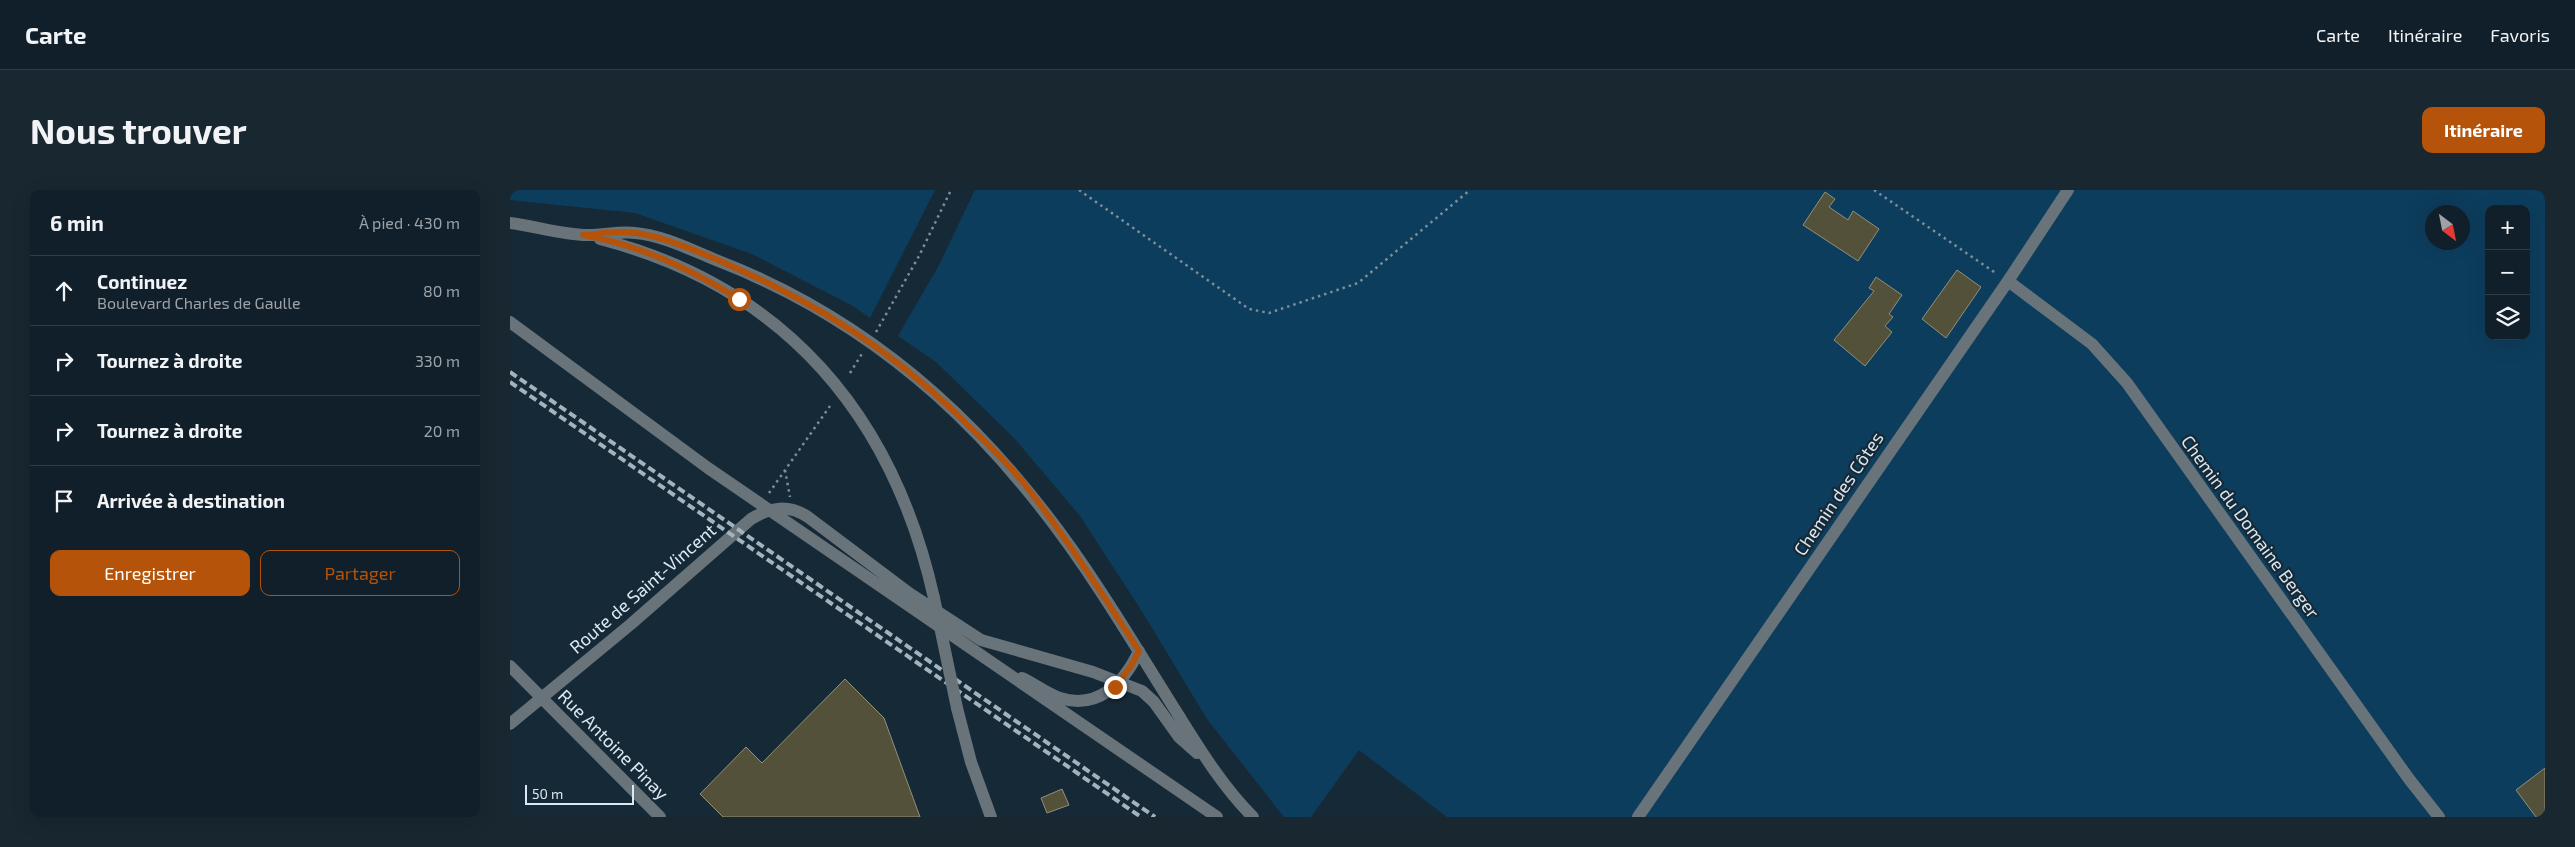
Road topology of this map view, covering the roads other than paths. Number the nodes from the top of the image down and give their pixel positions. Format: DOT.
graph roads {
  1 [pos="2068,190"];
  2 [pos="510,223"];
  3 [pos="583,235"];
  4 [pos="2008,282"];
  5 [pos="510,322"];
  6 [pos="765,508"];
  7 [pos="1139,651"];
  8 [pos="510,666"];
  9 [pos="1002,670"];
  10 [pos="1120,681"];
  11 [pos="542,698"];
  12 [pos="510,724"];
  13 [pos="1210,765"];
  14 [pos="660,817"];
  15 [pos="991,817"];
  16 [pos="1216,817"];
  17 [pos="1253,817"];
  18 [pos="1638,817"];
  19 [pos="2440,817"];
  1 -- 4 [label="street, Chemin des Côtes"];
  2 -- 3 [label="street"];
  3 -- 7 [label="street"];
  3 -- 15 [label="street, bridge"];
  4 -- 18 [label="street, Chemin des Côtes"];
  4 -- 19 [label="street, Chemin du Domaine Berger"];
  5 -- 6 [label="street"];
  6 -- 9 [label="street"];
  6 -- 10 [label="street"];
  6 -- 11 [label="street, Route de Saint-Vincent"];
  7 -- 10 [label="street"];
  7 -- 13 [label="street"];
  8 -- 11 [label="street, Rue Antoine Pinay"];
  9 -- 10 [label="street"];
  9 -- 16 [label="street"];
  10 -- 13 [label="street"];
  11 -- 12 [label="street, Route de Saint-Vincent"];
  11 -- 14 [label="street, Rue Antoine Pinay"];
  13 -- 17 [label="street"];
}
